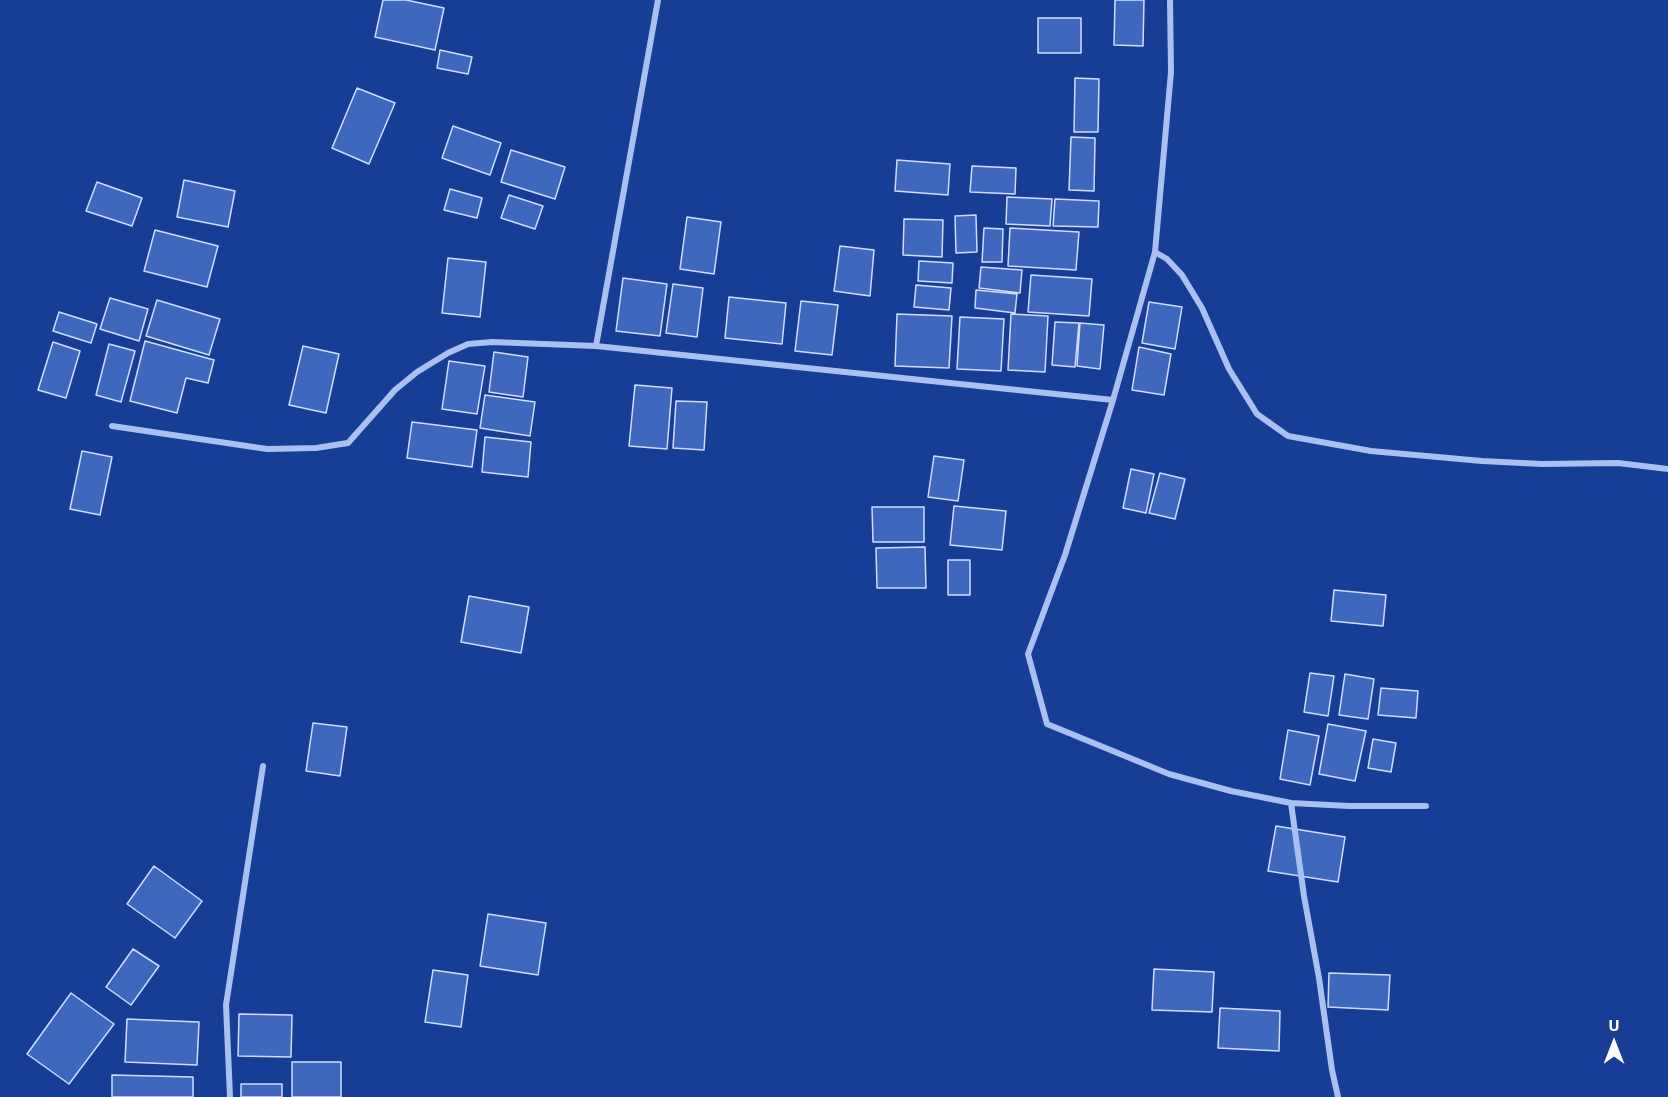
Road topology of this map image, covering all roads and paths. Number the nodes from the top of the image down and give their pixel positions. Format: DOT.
graph roads {
  1 [pos="658,0"];
  2 [pos="1170,0"];
  3 [pos="1155,252"];
  4 [pos="596,346"];
  5 [pos="1113,400"];
  6 [pos="112,426"];
  7 [pos="1668,469"];
  8 [pos="263,766"];
  9 [pos="1291,803"];
  10 [pos="1426,806"];
  11 [pos="230,1097"];
  12 [pos="1338,1097"];
  1 -- 4 [label="street"];
  2 -- 3 [label="street"];
  3 -- 5 [label="street"];
  3 -- 7 [label="street"];
  4 -- 5 [label="street"];
  4 -- 6 [label="street"];
  5 -- 9 [label="street"];
  8 -- 11 [label="street"];
  9 -- 10 [label="street"];
  9 -- 12 [label="street"];
}
